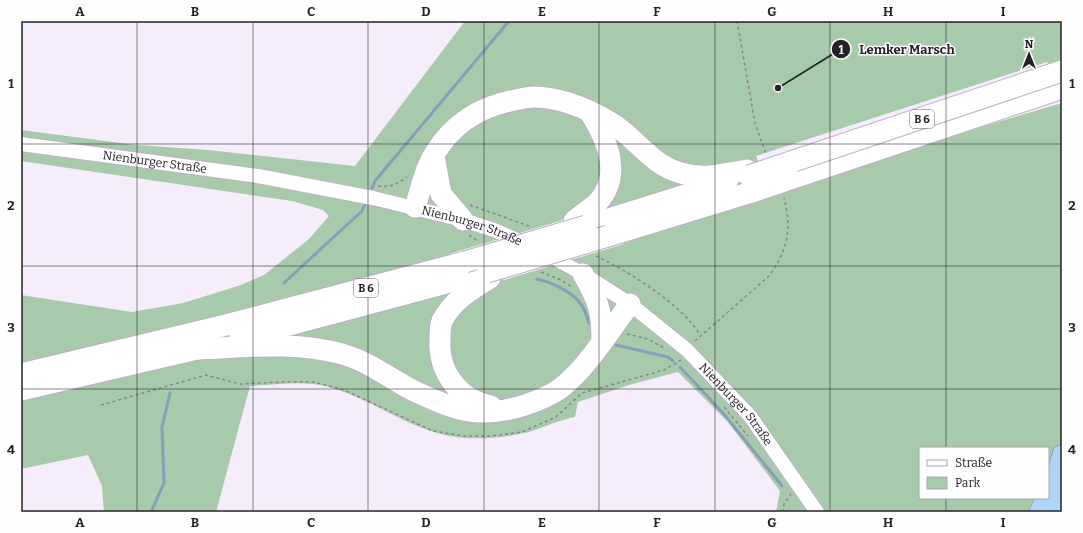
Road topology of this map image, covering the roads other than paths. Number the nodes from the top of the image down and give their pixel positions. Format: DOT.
graph roads {
  1 [pos="1062,71"];
  2 [pos="1062,88"];
  3 [pos="589,111"];
  4 [pos="21,144"];
  5 [pos="434,153"];
  6 [pos="750,179"];
  7 [pos="415,207"];
  8 [pos="580,224"];
  9 [pos="462,226"];
  10 [pos="533,258"];
  11 [pos="491,274"];
  12 [pos="578,280"];
  13 [pos="630,304"];
  14 [pos="608,334"];
  15 [pos="198,349"];
  16 [pos="70,372"];
  17 [pos="21,374"];
  18 [pos="21,390"];
  19 [pos="512,409"];
  20 [pos="817,512"];
  1 -- 6 [label="highway, B 6, bridge"];
  2 -- 6 [label="highway, B 6, bridge"];
  3 -- 5 [label="highway"];
  3 -- 6 [label="highway"];
  3 -- 8 [label="highway"];
  4 -- 7 [label="street, Nienburger Straße"];
  5 -- 7 [label="highway"];
  5 -- 9 [label="highway"];
  6 -- 8 [label="highway, B 6"];
  6 -- 10 [label="highway, B 6, bridge"];
  7 -- 9 [label="street, Nienburger Straße"];
  8 -- 10 [label="highway, B 6, bridge"];
  9 -- 12 [label="street, Nienburger Straße"];
  10 -- 11 [label="highway, B 6, bridge"];
  10 -- 16 [label="highway, B 6, bridge"];
  11 -- 15 [label="highway, B 6"];
  11 -- 19 [label="highway"];
  12 -- 13 [label="street, Nienburger Straße"];
  12 -- 14 [label="highway"];
  13 -- 14 [label="highway"];
  13 -- 20 [label="street, Nienburger Straße"];
  14 -- 19 [label="highway"];
  15 -- 16 [label="highway, B 6"];
  15 -- 19 [label="highway"];
  16 -- 17 [label="highway, B 6"];
  16 -- 18 [label="highway, B 6"];
}
